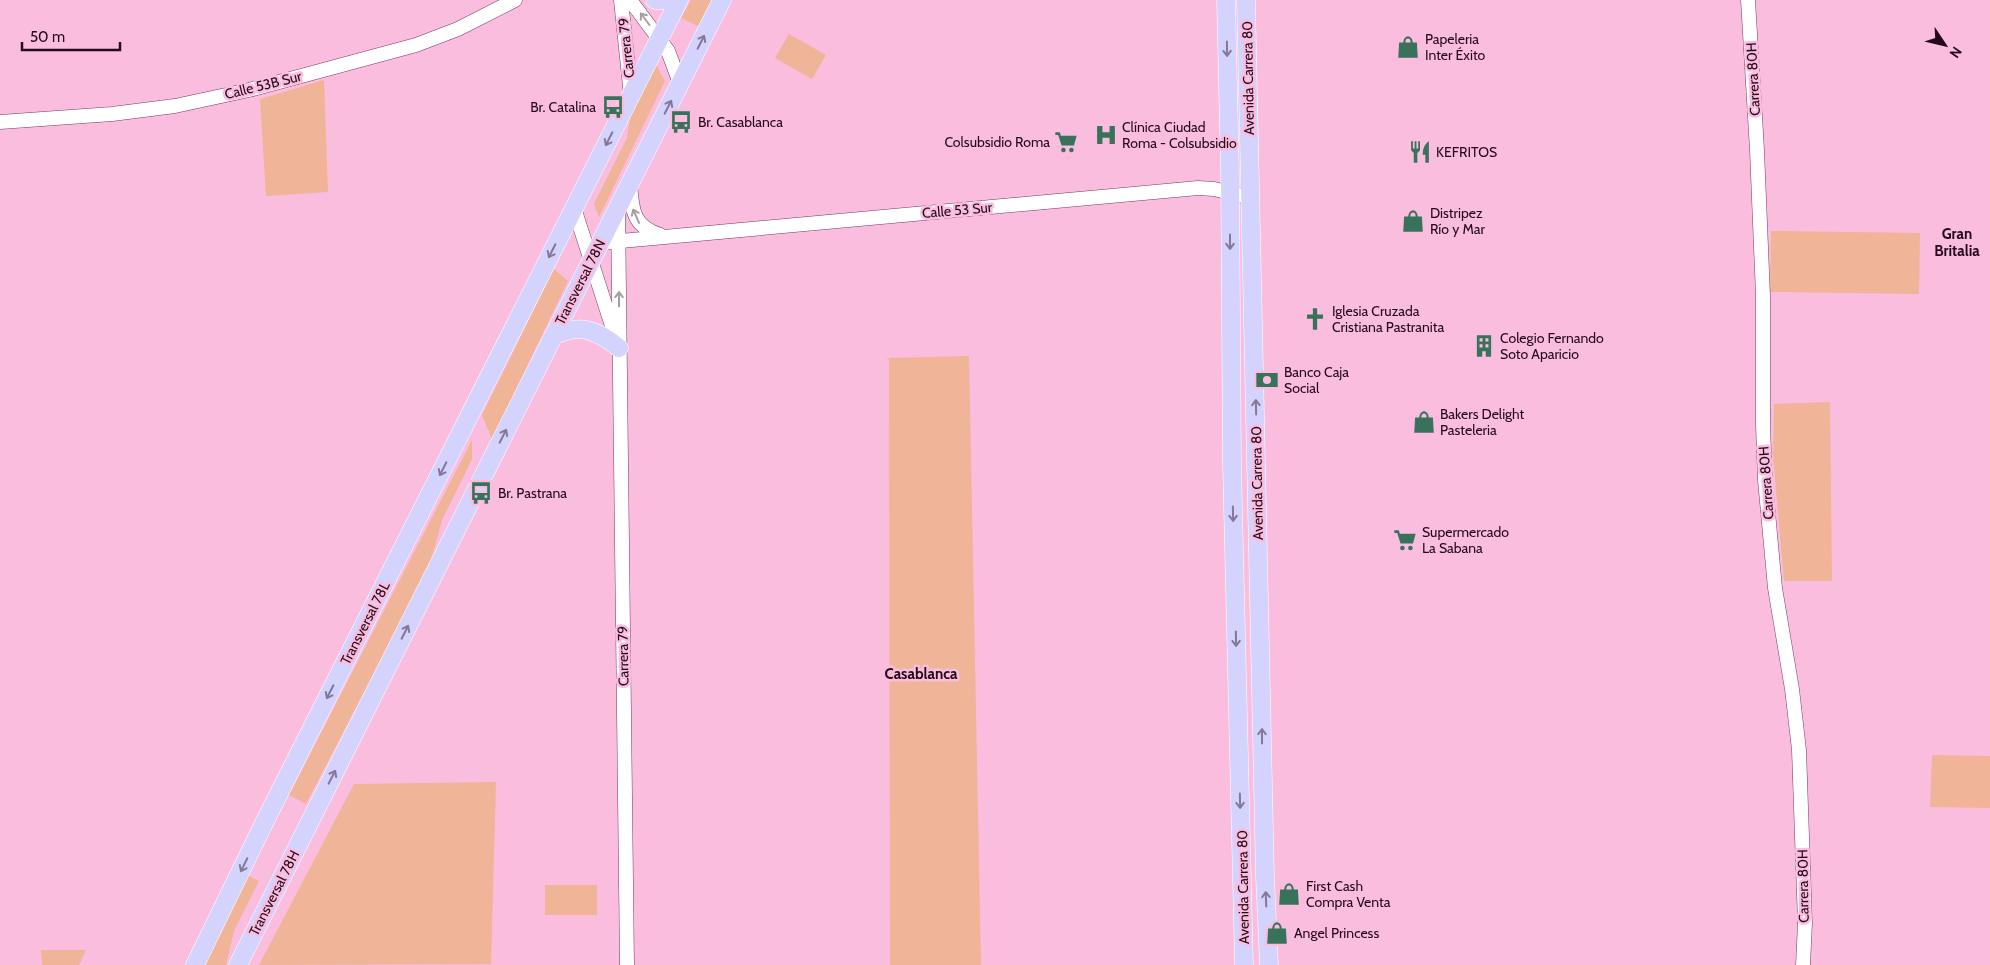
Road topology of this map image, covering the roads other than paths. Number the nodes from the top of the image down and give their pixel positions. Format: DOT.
graph roads {
  1 [pos="515,0"];
  2 [pos="621,0"];
  3 [pos="630,0"];
  4 [pos="655,0"];
  5 [pos="668,0"];
  6 [pos="679,0"];
  7 [pos="722,0"];
  8 [pos="1226,0"];
  9 [pos="1246,0"];
  10 [pos="1748,0"];
  11 [pos="659,39"];
  12 [pos="680,84"];
  13 [pos="631,96"];
  14 [pos="0,122"];
  15 [pos="630,182"];
  16 [pos="1230,193"];
  17 [pos="1251,198"];
  18 [pos="618,206"];
  19 [pos="574,208"];
  20 [pos="663,236"];
  21 [pos="618,241"];
  22 [pos="600,243"];
  23 [pos="591,260"];
  24 [pos="553,336"];
  25 [pos="620,348"];
  26 [pos="1235,568"];
  27 [pos="1260,578"];
  28 [pos="1235,590"];
  29 [pos="310,820"];
  30 [pos="1241,837"];
  31 [pos="1264,837"];
  32 [pos="195,965"];
  33 [pos="238,965"];
  34 [pos="626,965"];
  35 [pos="1244,965"];
  36 [pos="1268,965"];
  37 [pos="1802,965"];
  1 -- 14 [label="street, Calle 53B Sur"];
  2 -- 13 [label="street, Carrera 79"];
  11 -- 3 [label="street, Carrera 79, one-way"];
  4 -- 5 [label="main road"];
  6 -- 11 [label="main road"];
  12 -- 7 [label="main road, Transversal 78N, one-way"];
  8 -- 16 [label="main road, Avenida Carrera 80, one-way"];
  9 -- 17 [label="main road, Avenida Carrera 80"];
  10 -- 37 [label="street, Carrera 80H"];
  11 -- 12 [label="street, Carrera 79"];
  11 -- 13 [label="main road"];
  15 -- 12 [label="main road, Transversal 78N, one-way"];
  13 -- 19 [label="main road, one-way"];
  15 -- 18 [label="main road, Transversal 78N"];
  20 -- 15 [label="street, one-way"];
  16 -- 17 [label="street, Calle 53 Sur"];
  16 -- 20 [label="street, Calle 53 Sur"];
  16 -- 26 [label="main road, Avenida Carrera 80, one-way"];
  27 -- 17 [label="main road, Avenida Carrera 80, one-way"];
  18 -- 21 [label="street, Carrera 79"];
  18 -- 22 [label="main road, Transversal 78N"];
  19 -- 23 [label="street, Carrera 79"];
  19 -- 32 [label="main road, Transversal 78L, one-way"];
  20 -- 21 [label="street, Calle 53 Sur"];
  21 -- 22 [label="street, Calle 53 Sur"];
  25 -- 21 [label="street, Carrera 79, one-way"];
  22 -- 23 [label="main road, Transversal 78N"];
  23 -- 24 [label="main road, Transversal 78N"];
  23 -- 25 [label="street, Carrera 79"];
  24 -- 25 [label="main road"];
  29 -- 24 [label="main road, Transversal 78N, one-way"];
  25 -- 34 [label="street, Carrera 79"];
  26 -- 27 [label="main road"];
  26 -- 28 [label="main road, Avenida Carrera 80"];
  27 -- 28 [label="main road"];
  31 -- 27 [label="main road, Avenida Carrera 80, one-way"];
  28 -- 30 [label="main road, Avenida Carrera 80, one-way"];
  29 -- 33 [label="main road, Transversal 78H"];
  30 -- 31 [label="main road"];
  30 -- 35 [label="main road, Avenida Carrera 80"];
  36 -- 31 [label="main road, Avenida Carrera 80, one-way"];
}
